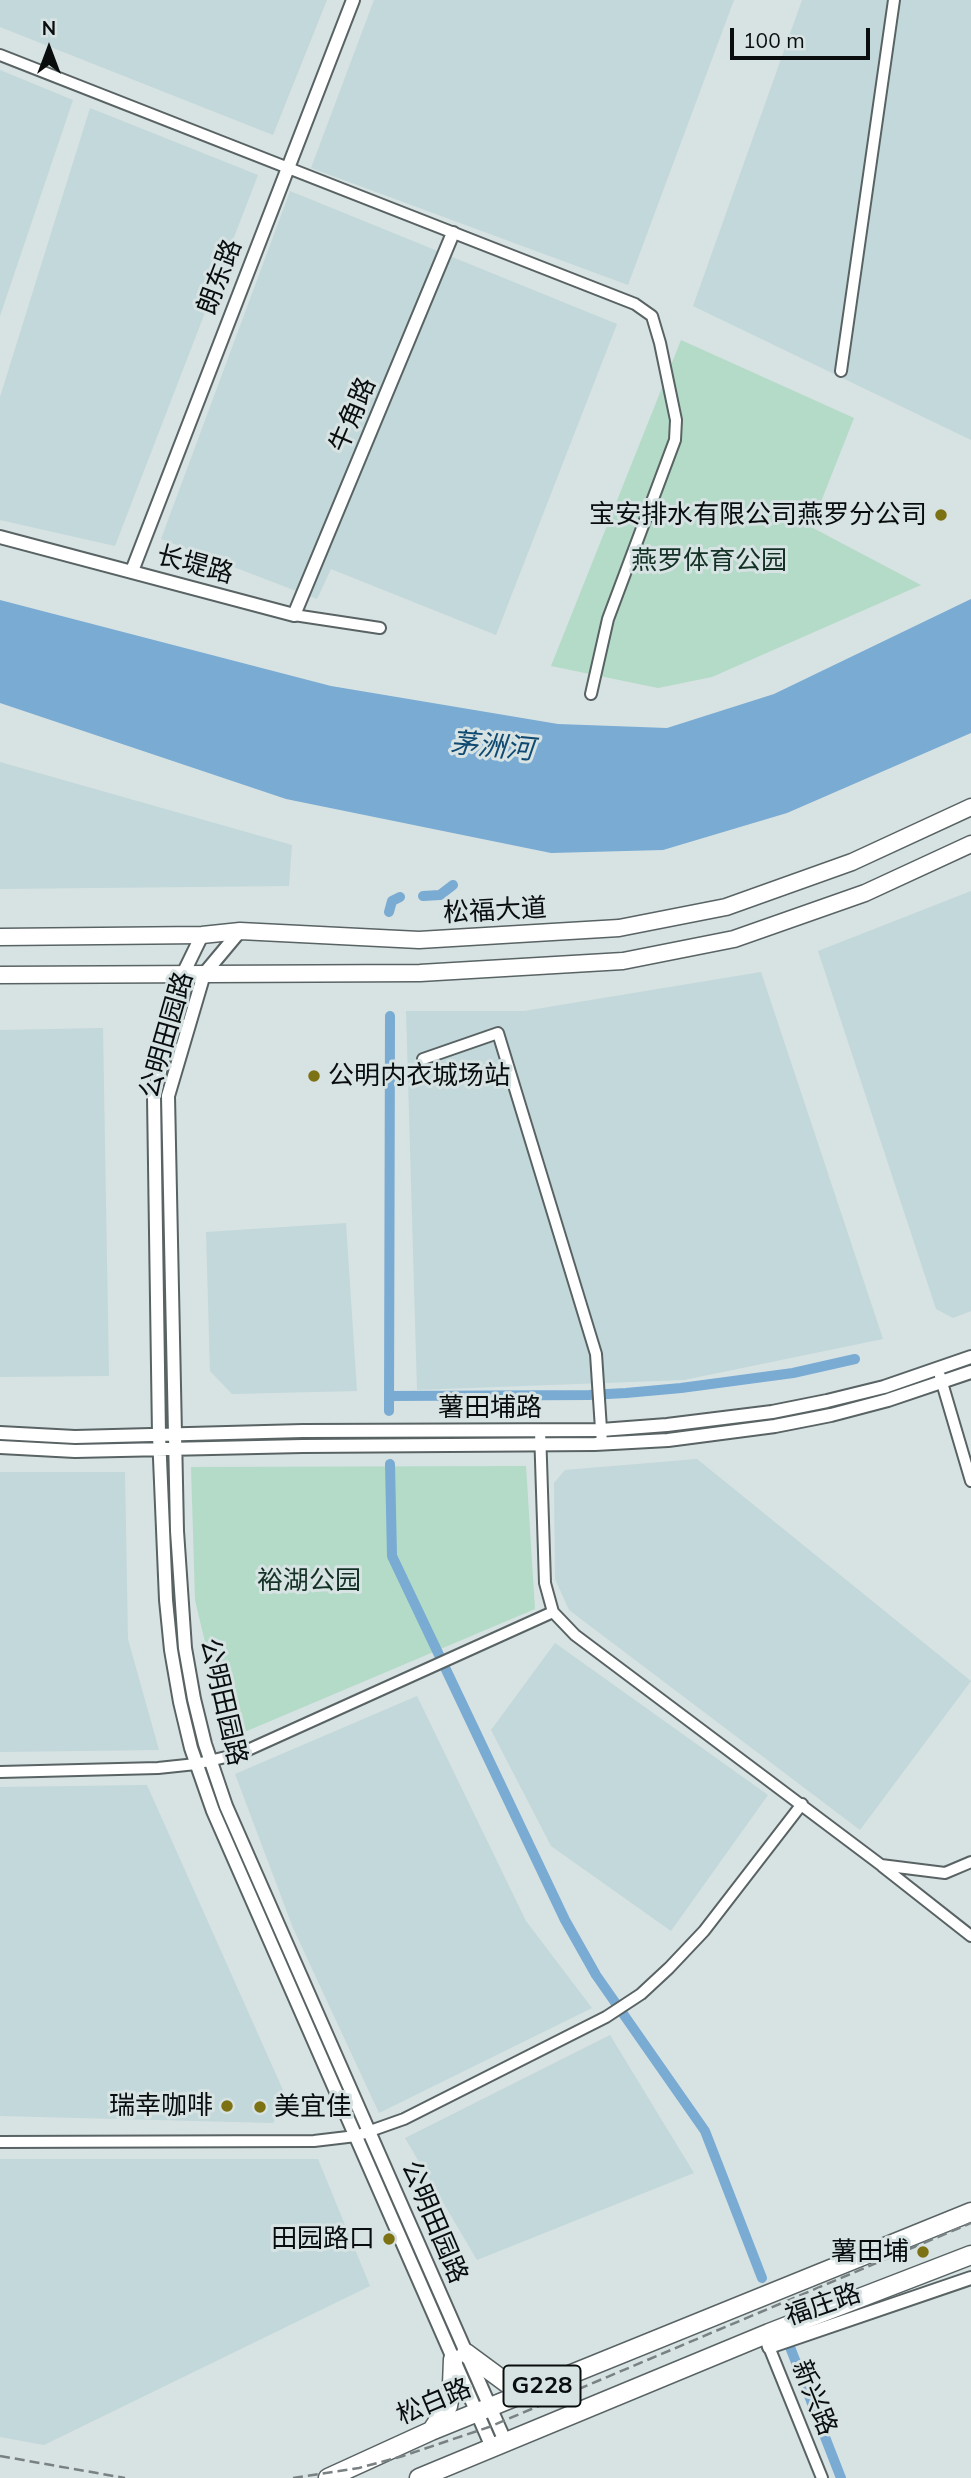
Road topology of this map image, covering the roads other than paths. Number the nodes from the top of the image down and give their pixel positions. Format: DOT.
graph roads {
  1 [pos="354,0"];
  2 [pos="894,0"];
  3 [pos="0,55"];
  4 [pos="286,169"];
  5 [pos="453,233"];
  6 [pos="841,371"];
  7 [pos="0,537"];
  8 [pos="132,571"];
  9 [pos="294,615"];
  10 [pos="380,628"];
  11 [pos="591,694"];
  12 [pos="971,807"];
  13 [pos="971,844"];
  14 [pos="240,931"];
  15 [pos="202,935"];
  16 [pos="0,937"];
  17 [pos="183,974"];
  18 [pos="204,974"];
  19 [pos="0,975"];
  20 [pos="423,1059"];
  21 [pos="971,1357"];
  22 [pos="937,1368"];
  23 [pos="971,1372"];
  24 [pos="942,1382"];
  25 [pos="541,1430"];
  26 [pos="601,1430"];
  27 [pos="0,1433"];
  28 [pos="174,1434"];
  29 [pos="159,1435"];
  30 [pos="602,1444"];
  31 [pos="541,1445"];
  32 [pos="0,1447"];
  33 [pos="160,1449"];
  34 [pos="175,1449"];
  35 [pos="971,1480"];
  36 [pos="553,1612"];
  37 [pos="210,1761"];
  38 [pos="197,1764"];
  39 [pos="0,1772"];
  40 [pos="802,1804"];
  41 [pos="971,1862"];
  42 [pos="881,1865"];
  43 [pos="971,1936"];
  44 [pos="370,2131"];
  45 [pos="356,2136"];
  46 [pos="0,2141"];
  47 [pos="971,2212"];
  48 [pos="971,2255"];
  49 [pos="971,2278"];
  50 [pos="768,2338"];
  51 [pos="459,2356"];
  52 [pos="530,2391"];
  53 [pos="483,2410"];
  54 [pos="431,2431"];
  55 [pos="498,2444"];
  56 [pos="328,2478"];
  57 [pos="419,2478"];
  58 [pos="822,2478"];
  1 -- 4 [label="street, 朗东路"];
  2 -- 6 [label="street"];
  3 -- 4 [label="street"];
  4 -- 5 [label="street"];
  4 -- 8 [label="street, 朗东路"];
  5 -- 9 [label="street, 牛角路"];
  5 -- 11 [label="street"];
  7 -- 8 [label="street, 长堤路"];
  8 -- 9 [label="street, 长堤路"];
  9 -- 10 [label="street, 长堤路"];
  12 -- 14 [label="main road, 松福大道"];
  13 -- 18 [label="main road"];
  14 -- 15 [label="main road, 松福大道"];
  14 -- 18 [label="street, 公明田园路"];
  15 -- 16 [label="main road, 松福大道"];
  15 -- 17 [label="street, 公明田园路"];
  17 -- 18 [label="main road"];
  17 -- 19 [label="main road"];
  17 -- 29 [label="street, 公明田园路"];
  18 -- 28 [label="street, 公明田园路"];
  20 -- 26 [label="street"];
  21 -- 22 [label="street, 薯田埔路"];
  22 -- 24 [label="street"];
  22 -- 26 [label="street, 薯田埔路"];
  23 -- 24 [label="street, 薯田埔路"];
  24 -- 30 [label="street, 薯田埔路"];
  24 -- 35 [label="street"];
  25 -- 26 [label="street, 薯田埔路"];
  25 -- 28 [label="street, 薯田埔路"];
  25 -- 31 [label="street"];
  26 -- 30 [label="street"];
  27 -- 29 [label="street, 薯田埔路"];
  28 -- 29 [label="street, 薯田埔路"];
  28 -- 34 [label="street, 公明田园路"];
  29 -- 33 [label="street, 公明田园路"];
  30 -- 31 [label="street, 薯田埔路"];
  31 -- 34 [label="street, 薯田埔路"];
  31 -- 36 [label="street"];
  32 -- 33 [label="street, 薯田埔路"];
  33 -- 34 [label="street, 薯田埔路"];
  33 -- 38 [label="street, 公明田园路"];
  34 -- 37 [label="street, 公明田园路"];
  36 -- 37 [label="street"];
  36 -- 40 [label="street"];
  37 -- 38 [label="street"];
  37 -- 44 [label="street, 公明田园路"];
  38 -- 39 [label="street"];
  38 -- 45 [label="street, 公明田园路"];
  40 -- 42 [label="street"];
  40 -- 44 [label="street"];
  41 -- 42 [label="street"];
  42 -- 43 [label="street"];
  44 -- 45 [label="street"];
  44 -- 51 [label="street, 公明田园路"];
  45 -- 46 [label="street"];
  45 -- 51 [label="street, 公明田园路"];
  47 -- 52 [label="highway, 松白路 / G228"];
  48 -- 50 [label="highway, G228"];
  49 -- 50 [label="street, 福庄路"];
  50 -- 55 [label="highway, G228"];
  50 -- 58 [label="street, 新兴路"];
  51 -- 52 [label="highway"];
  51 -- 53 [label="street, 公明田园路"];
  51 -- 54 [label="highway"];
  52 -- 53 [label="highway, 松白路 / G228"];
  53 -- 54 [label="highway, 松白路 / G228"];
  53 -- 55 [label="street, 公明田园路"];
  54 -- 56 [label="highway, 松白路 / G228"];
  55 -- 57 [label="highway, G228"];
}
